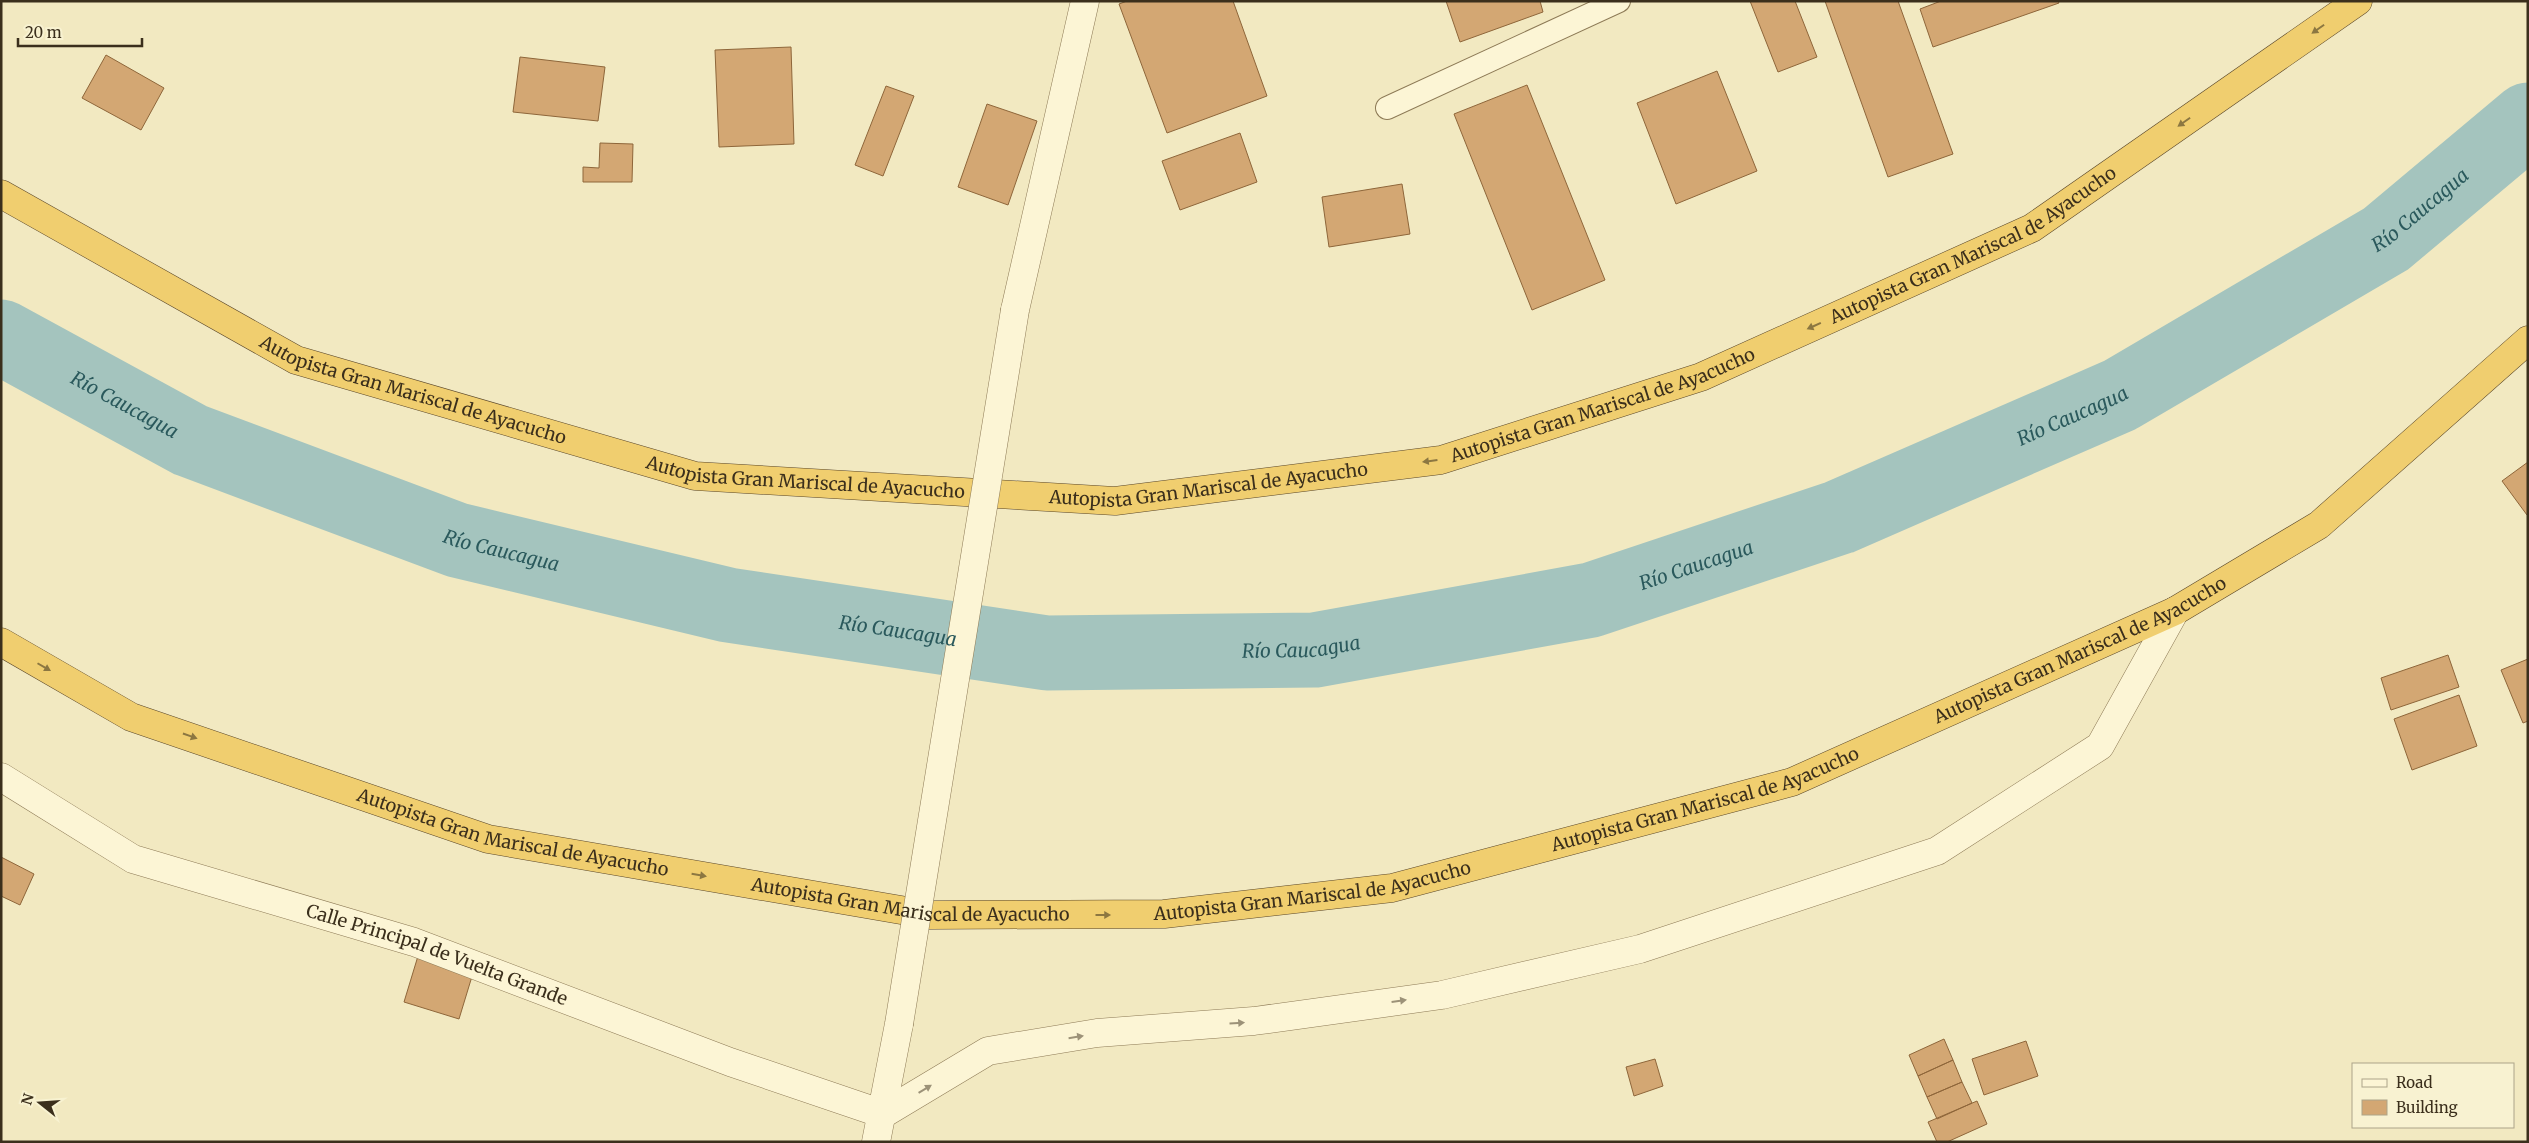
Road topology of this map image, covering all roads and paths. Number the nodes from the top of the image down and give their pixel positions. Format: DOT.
graph roads {
  1 [pos="1085,1"];
  2 [pos="1619,1"];
  3 [pos="2358,1"];
  4 [pos="1387,108"];
  5 [pos="1,194"];
  6 [pos="2528,340"];
  7 [pos="2175,611"];
  8 [pos="1,642"];
  9 [pos="1,777"];
  10 [pos="883,1114"];
  11 [pos="876,1142"];
  1 -- 10 [label="street, bridge"];
  2 -- 4 [label="lane"];
  3 -- 5 [label="highway, Autopista Gran Mariscal de Ayacucho, one-way"];
  6 -- 7 [label="highway, Autopista Gran Mariscal de Ayacucho"];
  8 -- 7 [label="highway, Autopista Gran Mariscal de Ayacucho, one-way"];
  10 -- 7 [label="street, one-way"];
  9 -- 10 [label="street, Calle Principal de Vuelta Grande"];
  10 -- 11 [label="street"];
}
